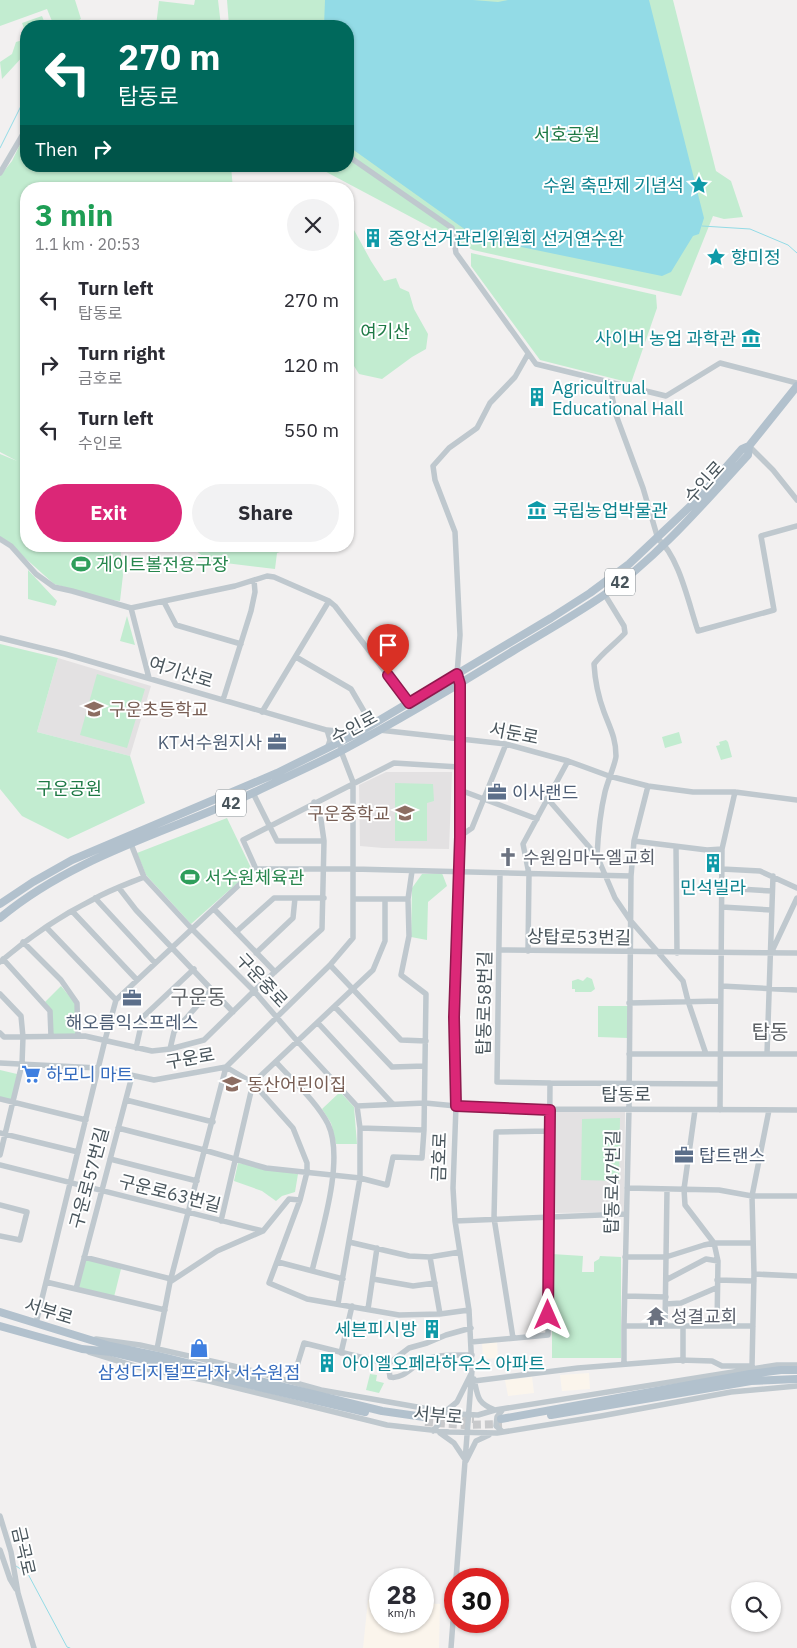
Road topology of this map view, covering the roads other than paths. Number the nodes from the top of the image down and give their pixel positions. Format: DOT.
graph roads {
  1 [pos="20,139"];
  2 [pos="354,160"];
  3 [pos="0,173"];
  4 [pos="528,354"];
  5 [pos="609,382"];
  6 [pos="797,385"];
  7 [pos="749,446"];
  8 [pos="797,500"];
  9 [pos="797,526"];
  10 [pos="0,539"];
  11 [pos="661,541"];
  12 [pos="254,580"];
  13 [pos="605,595"];
  14 [pos="329,601"];
  15 [pos="164,602"];
  16 [pos="131,608"];
  17 [pos="0,638"];
  18 [pos="240,644"];
  19 [pos="296,657"];
  20 [pos="457,674"];
  21 [pos="149,678"];
  22 [pos="460,684"];
  23 [pos="223,700"];
  24 [pos="409,703"];
  25 [pos="262,712"];
  26 [pos="372,725"];
  27 [pos="326,730"];
  28 [pos="379,730"];
  29 [pos="358,733"];
  30 [pos="461,740"];
  31 [pos="340,742"];
  32 [pos="506,744"];
  33 [pos="327,749"];
  34 [pos="342,751"];
  35 [pos="568,761"];
  36 [pos="459,767"];
  37 [pos="609,776"];
  38 [pos="353,782"];
  39 [pos="648,786"];
  40 [pos="460,790"];
  41 [pos="734,792"];
  42 [pos="254,793"];
  43 [pos="547,798"];
  44 [pos="484,799"];
  45 [pos="797,800"];
  46 [pos="314,802"];
  47 [pos="537,819"];
  48 [pos="269,826"];
  49 [pos="460,837"];
  50 [pos="634,841"];
  51 [pos="324,842"];
  52 [pos="131,844"];
  53 [pos="676,847"];
  54 [pos="722,849"];
  55 [pos="597,856"];
  56 [pos="256,869"];
  57 [pos="353,869"];
  58 [pos="722,869"];
  59 [pos="324,870"];
  60 [pos="412,871"];
  61 [pos="457,872"];
  62 [pos="500,873"];
  63 [pos="529,874"];
  64 [pos="605,875"];
  65 [pos="144,876"];
  66 [pos="631,876"];
  67 [pos="773,876"];
  68 [pos="119,888"];
  69 [pos="722,888"];
  70 [pos="797,888"];
  71 [pos="772,891"];
  72 [pos="95,898"];
  73 [pos="295,898"];
  74 [pos="324,898"];
  75 [pos="797,898"];
  76 [pos="353,899"];
  77 [pos="385,900"];
  78 [pos="408,900"];
  79 [pos="0,904"];
  80 [pos="722,907"];
  81 [pos="214,909"];
  82 [pos="771,910"];
  83 [pos="72,911"];
  84 [pos="0,918"];
  85 [pos="630,920"];
  86 [pos="46,927"];
  87 [pos="192,928"];
  88 [pos="236,932"];
  89 [pos="23,942"];
  90 [pos="172,947"];
  91 [pos="500,950"];
  92 [pos="528,951"];
  93 [pos="256,953"];
  94 [pos="630,953"];
  95 [pos="657,953"];
  96 [pos="677,953"];
  97 [pos="721,953"];
  98 [pos="771,953"];
  99 [pos="797,953"];
  100 [pos="2,960"];
  101 [pos="155,963"];
  102 [pos="330,965"];
  103 [pos="194,969"];
  104 [pos="275,972"];
  105 [pos="137,980"];
  106 [pos="721,986"];
  107 [pos="212,988"];
  108 [pos="354,989"];
  109 [pos="770,989"];
  110 [pos="797,990"];
  111 [pos="254,991"];
  112 [pos="0,994"];
  113 [pos="116,1000"];
  114 [pos="688,1001"];
  115 [pos="720,1001"];
  116 [pos="630,1003"];
  117 [pos="335,1007"];
  118 [pos="233,1012"];
  119 [pos="276,1017"];
  120 [pos="318,1023"];
  121 [pos="0,1033"];
  122 [pos="51,1036"];
  123 [pos="78,1036"];
  124 [pos="23,1037"];
  125 [pos="105,1040"];
  126 [pos="426,1041"];
  127 [pos="298,1042"];
  128 [pos="136,1048"];
  129 [pos="170,1049"];
  130 [pos="629,1054"];
  131 [pos="706,1054"];
  132 [pos="767,1054"];
  133 [pos="797,1054"];
  134 [pos="719,1055"];
  135 [pos="276,1062"];
  136 [pos="0,1063"];
  137 [pos="22,1064"];
  138 [pos="425,1066"];
  139 [pos="226,1067"];
  140 [pos="98,1068"];
  141 [pos="132,1076"];
  142 [pos="253,1083"];
  143 [pos="550,1083"];
  144 [pos="629,1084"];
  145 [pos="719,1084"];
  146 [pos="0,1099"];
  147 [pos="126,1100"];
  148 [pos="13,1102"];
  149 [pos="392,1103"];
  150 [pos="425,1103"];
  151 [pos="357,1106"];
  152 [pos="456,1106"];
  153 [pos="629,1109"];
  154 [pos="550,1110"];
  155 [pos="695,1110"];
  156 [pos="720,1110"];
  157 [pos="769,1110"];
  158 [pos="797,1110"];
  159 [pos="86,1120"];
  160 [pos="213,1122"];
  161 [pos="118,1128"];
  162 [pos="360,1128"];
  163 [pos="424,1130"];
  164 [pos="549,1131"];
  165 [pos="3,1133"];
  166 [pos="204,1150"];
  167 [pos="78,1152"];
  168 [pos="0,1155"];
  169 [pos="110,1159"];
  170 [pos="237,1160"];
  171 [pos="0,1165"];
  172 [pos="307,1172"];
  173 [pos="334,1175"];
  174 [pos="360,1178"];
  175 [pos="197,1180"];
  176 [pos="70,1183"];
  177 [pos="627,1188"];
  178 [pos="684,1189"];
  179 [pos="667,1190"];
  180 [pos="102,1191"];
  181 [pos="752,1196"];
  182 [pos="797,1196"];
  183 [pos="300,1200"];
  184 [pos="0,1205"];
  185 [pos="188,1212"];
  186 [pos="626,1214"];
  187 [pos="548,1217"];
  188 [pos="494,1218"];
  189 [pos="222,1221"];
  190 [pos="455,1221"];
  191 [pos="263,1231"];
  192 [pos="0,1236"];
  193 [pos="350,1242"];
  194 [pos="714,1243"];
  195 [pos="753,1243"];
  196 [pos="378,1248"];
  197 [pos="460,1252"];
  198 [pos="84,1257"];
  199 [pos="430,1257"];
  200 [pos="625,1257"];
  201 [pos="666,1257"];
  202 [pos="718,1261"];
  203 [pos="278,1262"];
  204 [pos="312,1271"];
  205 [pos="797,1276"];
  206 [pos="754,1278"];
  207 [pos="343,1279"];
  208 [pos="373,1279"];
  209 [pos="171,1280"];
  210 [pos="666,1280"];
  211 [pos="717,1280"];
  212 [pos="46,1282"];
  213 [pos="435,1283"];
  214 [pos="716,1288"];
  215 [pos="76,1289"];
  216 [pos="625,1296"];
  217 [pos="666,1300"];
  218 [pos="338,1304"];
  219 [pos="352,1306"];
  220 [pos="368,1309"];
  221 [pos="165,1310"];
  222 [pos="469,1310"];
  223 [pos="0,1312"];
  224 [pos="440,1314"];
  225 [pos="36,1322"];
  226 [pos="683,1325"];
  227 [pos="0,1326"];
  228 [pos="624,1326"];
  229 [pos="666,1326"];
  230 [pos="717,1326"];
  231 [pos="753,1326"];
  232 [pos="471,1328"];
  233 [pos="90,1338"];
  234 [pos="513,1338"];
  235 [pos="471,1342"];
  236 [pos="82,1349"];
  237 [pos="157,1349"];
  238 [pos="341,1353"];
  239 [pos="472,1355"];
  240 [pos="683,1361"];
  241 [pos="388,1364"];
  242 [pos="624,1364"];
  243 [pos="797,1365"];
  244 [pos="752,1366"];
  245 [pos="769,1366"];
  246 [pos="472,1370"];
  247 [pos="797,1370"];
  248 [pos="797,1379"];
  249 [pos="474,1380"];
  250 [pos="292,1382"];
  251 [pos="797,1386"];
  252 [pos="429,1409"];
  253 [pos="502,1409"];
  254 [pos="495,1410"];
  255 [pos="446,1411"];
  256 [pos="470,1414"];
  257 [pos="501,1427"];
  258 [pos="436,1431"];
  259 [pos="469,1432"];
  260 [pos="466,1461"];
  261 [pos="0,1516"];
  262 [pos="0,1550"];
  263 [pos="457,1568"];
  264 [pos="18,1593"];
  265 [pos="451,1633"];
  266 [pos="34,1648"];
  267 [pos="450,1648"];
  1 -- 3 [label="street"];
  2 -- 4 [label="street"];
  4 -- 5 [label="street"];
  4 -- 20 [label="street"];
  5 -- 6 [label="street"];
  5 -- 11 [label="street"];
  6 -- 7 [label="main road, 수인로"];
  7 -- 8 [label="street"];
  7 -- 11 [label="main road, 수인로 / 42"];
  9 -- 11 [label="street"];
  10 -- 16 [label="street"];
  11 -- 13 [label="main road, 수인로 / 42"];
  11 -- 20 [label="main road, 수인로"];
  12 -- 14 [label="street"];
  12 -- 15 [label="street"];
  12 -- 18 [label="street"];
  13 -- 22 [label="main road, 수인로 / 42"];
  13 -- 37 [label="street"];
  14 -- 19 [label="street"];
  14 -- 24 [label="street"];
  15 -- 16 [label="street"];
  15 -- 18 [label="street"];
  16 -- 21 [label="street"];
  17 -- 21 [label="street, 여기산로"];
  18 -- 23 [label="street"];
  19 -- 25 [label="street"];
  19 -- 26 [label="street"];
  20 -- 22 [label="street, 금호로"];
  20 -- 24 [label="main road, 수인로"];
  21 -- 23 [label="street, 여기산로"];
  22 -- 28 [label="main road, 수인로 / 42"];
  22 -- 30 [label="street, 금호로"];
  23 -- 25 [label="street, 여기산로"];
  24 -- 26 [label="main road, 수인로"];
  25 -- 27 [label="street, 여기산로"];
  26 -- 29 [label="main road, 수인로"];
  27 -- 29 [label="street"];
  27 -- 31 [label="street, 여기산로"];
  27 -- 33 [label="street"];
  28 -- 30 [label="street, 서둔로"];
  28 -- 34 [label="main road, 수인로 / 42"];
  29 -- 31 [label="main road, 수인로"];
  30 -- 32 [label="street, 서둔로"];
  30 -- 36 [label="street, 금호로"];
  31 -- 33 [label="main road, 수인로"];
  31 -- 34 [label="street"];
  32 -- 35 [label="street, 서둔로"];
  32 -- 44 [label="street"];
  33 -- 79 [label="main road, 수인로"];
  34 -- 38 [label="street, 구운로"];
  34 -- 42 [label="main road, 수인로 / 42"];
  35 -- 37 [label="street, 서둔로"];
  35 -- 43 [label="street"];
  36 -- 38 [label="street"];
  36 -- 40 [label="street, 금호로"];
  37 -- 39 [label="street, 서둔로"];
  37 -- 55 [label="street"];
  38 -- 46 [label="street"];
  38 -- 57 [label="street, 구운로"];
  39 -- 41 [label="street, 서둔로"];
  39 -- 50 [label="street, 탑동로47번길"];
  40 -- 44 [label="street"];
  40 -- 49 [label="street, 금호로"];
  41 -- 45 [label="street, 서둔로"];
  41 -- 54 [label="street"];
  42 -- 48 [label="street"];
  42 -- 52 [label="main road, 수인로 / 42"];
  43 -- 47 [label="street"];
  43 -- 55 [label="street"];
  44 -- 47 [label="street"];
  44 -- 49 [label="street"];
  46 -- 48 [label="street"];
  46 -- 51 [label="street"];
  47 -- 63 [label="street"];
  48 -- 51 [label="street"];
  48 -- 56 [label="street"];
  49 -- 61 [label="street, 금호로"];
  50 -- 53 [label="street"];
  50 -- 66 [label="street, 탑동로47번길"];
  51 -- 59 [label="street"];
  52 -- 65 [label="street, 구운중로"];
  52 -- 84 [label="main road, 수인로 / 42"];
  53 -- 54 [label="street"];
  53 -- 96 [label="street"];
  54 -- 58 [label="street"];
  55 -- 64 [label="street, 상탑로53번길"];
  56 -- 59 [label="street"];
  56 -- 81 [label="street"];
  57 -- 59 [label="street"];
  57 -- 60 [label="street"];
  57 -- 76 [label="street, 구운로"];
  58 -- 67 [label="street"];
  58 -- 69 [label="street"];
  59 -- 74 [label="street"];
  60 -- 61 [label="street"];
  60 -- 78 [label="street"];
  61 -- 62 [label="street"];
  61 -- 152 [label="street, 금호로"];
  62 -- 63 [label="street"];
  62 -- 91 [label="street, 탑동로58번길"];
  63 -- 64 [label="street"];
  63 -- 92 [label="street"];
  64 -- 66 [label="street"];
  64 -- 85 [label="street, 상탑로53번길"];
  65 -- 68 [label="street"];
  65 -- 87 [label="street, 구운중로"];
  66 -- 85 [label="street, 탑동로47번길"];
  67 -- 70 [label="street"];
  67 -- 71 [label="street"];
  68 -- 72 [label="street"];
  68 -- 90 [label="street"];
  69 -- 71 [label="street"];
  69 -- 80 [label="street"];
  71 -- 82 [label="street"];
  72 -- 83 [label="street"];
  72 -- 101 [label="street"];
  73 -- 74 [label="street"];
  73 -- 88 [label="street"];
  73 -- 93 [label="street"];
  74 -- 104 [label="street"];
  75 -- 98 [label="street"];
  76 -- 77 [label="street"];
  76 -- 102 [label="street, 구운로"];
  77 -- 78 [label="street"];
  77 -- 108 [label="street"];
  78 -- 126 [label="street"];
  80 -- 82 [label="street"];
  80 -- 97 [label="street"];
  81 -- 87 [label="street"];
  81 -- 88 [label="street"];
  82 -- 98 [label="street"];
  83 -- 86 [label="street"];
  83 -- 105 [label="street"];
  85 -- 94 [label="street, 탑동로47번길"];
  85 -- 95 [label="street, 상탑로53번길"];
  86 -- 89 [label="street"];
  86 -- 113 [label="street"];
  87 -- 90 [label="street"];
  87 -- 111 [label="street, 구운중로"];
  88 -- 93 [label="street"];
  89 -- 100 [label="street"];
  89 -- 123 [label="street"];
  90 -- 101 [label="street"];
  90 -- 103 [label="street"];
  91 -- 92 [label="street, 상탑로53번길"];
  91 -- 143 [label="street, 탑동로58번길"];
  92 -- 94 [label="street, 상탑로53번길"];
  93 -- 104 [label="street"];
  94 -- 95 [label="street, 상탑로53번길"];
  94 -- 116 [label="street, 탑동로47번길"];
  95 -- 96 [label="street, 상탑로53번길"];
  95 -- 114 [label="street, 상탑로53번길"];
  96 -- 97 [label="street, 상탑로53번길"];
  97 -- 98 [label="street, 상탑로53번길"];
  97 -- 106 [label="street"];
  98 -- 99 [label="street, 상탑로53번길"];
  98 -- 109 [label="street"];
  100 -- 122 [label="street"];
  101 -- 105 [label="street"];
  102 -- 108 [label="street"];
  102 -- 119 [label="street, 구운로"];
  103 -- 107 [label="street"];
  103 -- 128 [label="street"];
  104 -- 111 [label="street"];
  105 -- 113 [label="street"];
  106 -- 109 [label="street"];
  106 -- 115 [label="street"];
  107 -- 118 [label="street"];
  107 -- 129 [label="street"];
  108 -- 117 [label="street"];
  108 -- 126 [label="street"];
  109 -- 110 [label="street"];
  109 -- 132 [label="street"];
  111 -- 118 [label="street"];
  111 -- 119 [label="street, 구운중로"];
  112 -- 124 [label="street"];
  113 -- 125 [label="street"];
  114 -- 115 [label="street"];
  114 -- 116 [label="street"];
  114 -- 131 [label="street, 상탑로53번길"];
  115 -- 134 [label="street"];
  116 -- 130 [label="street, 탑동로47번길"];
  117 -- 120 [label="street"];
  117 -- 138 [label="street"];
  118 -- 129 [label="street"];
  119 -- 127 [label="street, 구운중로"];
  119 -- 139 [label="street, 구운로"];
  120 -- 127 [label="street"];
  120 -- 149 [label="street"];
  121 -- 124 [label="street"];
  122 -- 123 [label="street"];
  122 -- 124 [label="street"];
  123 -- 125 [label="street"];
  124 -- 137 [label="street"];
  125 -- 128 [label="street"];
  125 -- 140 [label="street"];
  126 -- 138 [label="street"];
  127 -- 135 [label="street"];
  127 -- 151 [label="street, 구운중로"];
  128 -- 129 [label="street"];
  130 -- 131 [label="street"];
  130 -- 144 [label="street, 탑동로47번길"];
  131 -- 134 [label="street"];
  132 -- 133 [label="street"];
  132 -- 134 [label="street"];
  134 -- 145 [label="street"];
  135 -- 142 [label="street"];
  135 -- 173 [label="street"];
  136 -- 137 [label="street, 구운로"];
  137 -- 140 [label="street, 구운로"];
  137 -- 148 [label="street"];
  138 -- 150 [label="street"];
  139 -- 141 [label="street, 구운로"];
  139 -- 142 [label="street"];
  139 -- 160 [label="street"];
  140 -- 141 [label="street, 구운로"];
  140 -- 159 [label="street"];
  141 -- 147 [label="street, 구운로57번길"];
  142 -- 170 [label="street"];
  142 -- 172 [label="street"];
  143 -- 144 [label="street, 탑동로58번길"];
  143 -- 154 [label="street"];
  144 -- 145 [label="street, 탑동로58번길"];
  144 -- 153 [label="street, 탑동로47번길"];
  145 -- 156 [label="street"];
  146 -- 148 [label="street"];
  147 -- 160 [label="street"];
  147 -- 161 [label="street, 구운로57번길"];
  148 -- 159 [label="street"];
  148 -- 165 [label="street"];
  149 -- 150 [label="street"];
  149 -- 151 [label="street"];
  150 -- 152 [label="street"];
  150 -- 163 [label="street"];
  151 -- 162 [label="street"];
  152 -- 154 [label="street, 탑동로"];
  152 -- 190 [label="street, 금호로"];
  153 -- 154 [label="street, 탑동로"];
  153 -- 155 [label="street, 탑동로"];
  153 -- 177 [label="street, 탑동로47번길"];
  154 -- 164 [label="street"];
  155 -- 156 [label="street, 탑동로"];
  155 -- 178 [label="street"];
  156 -- 157 [label="street, 탑동로"];
  157 -- 158 [label="street, 탑동로"];
  157 -- 181 [label="street"];
  159 -- 167 [label="street"];
  160 -- 166 [label="street"];
  161 -- 166 [label="street"];
  161 -- 169 [label="street, 구운로57번길"];
  162 -- 163 [label="street"];
  162 -- 174 [label="street"];
  163 -- 174 [label="street"];
  164 -- 187 [label="street"];
  164 -- 188 [label="street"];
  165 -- 167 [label="street"];
  165 -- 168 [label="street"];
  166 -- 170 [label="street"];
  166 -- 175 [label="street"];
  167 -- 176 [label="street"];
  169 -- 175 [label="street"];
  169 -- 180 [label="street, 구운로57번길"];
  170 -- 172 [label="street"];
  170 -- 189 [label="street"];
  171 -- 176 [label="street, 구운로63번길"];
  172 -- 173 [label="street"];
  172 -- 183 [label="street"];
  173 -- 174 [label="street"];
  173 -- 204 [label="street"];
  174 -- 193 [label="street"];
  175 -- 185 [label="street"];
  176 -- 180 [label="street, 구운로63번길"];
  176 -- 212 [label="street"];
  177 -- 179 [label="street"];
  177 -- 186 [label="street, 탑동로47번길"];
  178 -- 179 [label="street"];
  178 -- 181 [label="street"];
  178 -- 194 [label="street"];
  179 -- 201 [label="street"];
  180 -- 185 [label="street, 구운로63번길"];
  180 -- 198 [label="street, 구운로57번길"];
  181 -- 182 [label="street"];
  181 -- 195 [label="street"];
  183 -- 191 [label="street"];
  183 -- 203 [label="street"];
  184 -- 192 [label="street"];
  185 -- 189 [label="street, 구운로63번길"];
  185 -- 209 [label="street"];
  186 -- 187 [label="street"];
  186 -- 200 [label="street, 탑동로47번길"];
  187 -- 188 [label="street"];
  187 -- 234 [label="street"];
  188 -- 190 [label="street"];
  188 -- 234 [label="street"];
  189 -- 191 [label="street, 구운로63번길"];
  190 -- 197 [label="street, 금호로"];
  191 -- 209 [label="street"];
  193 -- 196 [label="street"];
  193 -- 207 [label="street"];
  194 -- 195 [label="street, 탑동로47번길"];
  194 -- 201 [label="street, 탑동로47번길"];
  194 -- 202 [label="street"];
  195 -- 206 [label="street"];
  196 -- 199 [label="street"];
  196 -- 208 [label="street"];
  197 -- 199 [label="street"];
  197 -- 222 [label="street, 금호로"];
  198 -- 209 [label="street"];
  198 -- 215 [label="street, 구운로57번길"];
  199 -- 213 [label="street"];
  200 -- 201 [label="street, 탑동로47번길"];
  200 -- 216 [label="street, 탑동로47번길"];
  201 -- 210 [label="street"];
  202 -- 210 [label="street"];
  202 -- 211 [label="street"];
  203 -- 204 [label="street"];
  203 -- 218 [label="street"];
  204 -- 207 [label="street"];
  205 -- 206 [label="street"];
  206 -- 211 [label="street"];
  206 -- 231 [label="street"];
  207 -- 218 [label="street"];
  208 -- 213 [label="street"];
  208 -- 220 [label="street"];
  209 -- 221 [label="street"];
  210 -- 217 [label="street"];
  211 -- 214 [label="street"];
  212 -- 215 [label="street"];
  212 -- 225 [label="street"];
  213 -- 224 [label="street"];
  214 -- 217 [label="street"];
  214 -- 230 [label="street"];
  215 -- 221 [label="street"];
  216 -- 217 [label="street"];
  216 -- 228 [label="street, 탑동로47번길"];
  217 -- 229 [label="street"];
  218 -- 219 [label="street"];
  219 -- 220 [label="street"];
  219 -- 238 [label="street"];
  220 -- 224 [label="street"];
  221 -- 237 [label="street"];
  222 -- 224 [label="street"];
  222 -- 232 [label="street, 금호로"];
  223 -- 225 [label="main road, 서부로"];
  225 -- 233 [label="main road, 서부로"];
  226 -- 229 [label="street"];
  226 -- 230 [label="street"];
  226 -- 240 [label="street"];
  227 -- 236 [label="main road, 서부로"];
  228 -- 229 [label="street"];
  228 -- 242 [label="street, 탑동로47번길"];
  230 -- 231 [label="street"];
  231 -- 244 [label="street"];
  232 -- 235 [label="street, 금호로"];
  232 -- 241 [label="street"];
  233 -- 236 [label="main road, 서부로"];
  233 -- 237 [label="street, 서부로"];
  234 -- 235 [label="street"];
  235 -- 239 [label="street, 금호로"];
  236 -- 258 [label="street, 서부로"];
  237 -- 250 [label="street, 서부로"];
  238 -- 241 [label="street"];
  238 -- 250 [label="street"];
  239 -- 241 [label="street"];
  239 -- 246 [label="street, 금호로"];
  240 -- 242 [label="street"];
  240 -- 244 [label="street"];
  242 -- 249 [label="street"];
  243 -- 245 [label="street, 서부로"];
  244 -- 245 [label="street"];
  245 -- 253 [label="street, 서부로"];
  246 -- 249 [label="street"];
  246 -- 255 [label="street"];
  246 -- 256 [label="street, 금호로"];
  247 -- 257 [label="main road, 서부로"];
  248 -- 257 [label="main road, 서부로"];
  249 -- 254 [label="street"];
  250 -- 252 [label="street, 서부로"];
  251 -- 257 [label="street, 서부로"];
  252 -- 255 [label="street, 서부로"];
  252 -- 258 [label="street"];
  253 -- 254 [label="street, 서부로"];
  253 -- 257 [label="street"];
  254 -- 256 [label="street, 서부로"];
  255 -- 256 [label="street, 서부로"];
  256 -- 259 [label="street, 금호로"];
  257 -- 259 [label="street, 서부로"];
  257 -- 260 [label="street"];
  258 -- 259 [label="street, 서부로"];
  258 -- 260 [label="street"];
  259 -- 260 [label="street, 금호로"];
  260 -- 263 [label="street, 금호로"];
  261 -- 264 [label="street, 금곡로"];
  262 -- 264 [label="street, 금곡로"];
  264 -- 266 [label="street, 금곡로"];
  265 -- 267 [label="street"];
}
